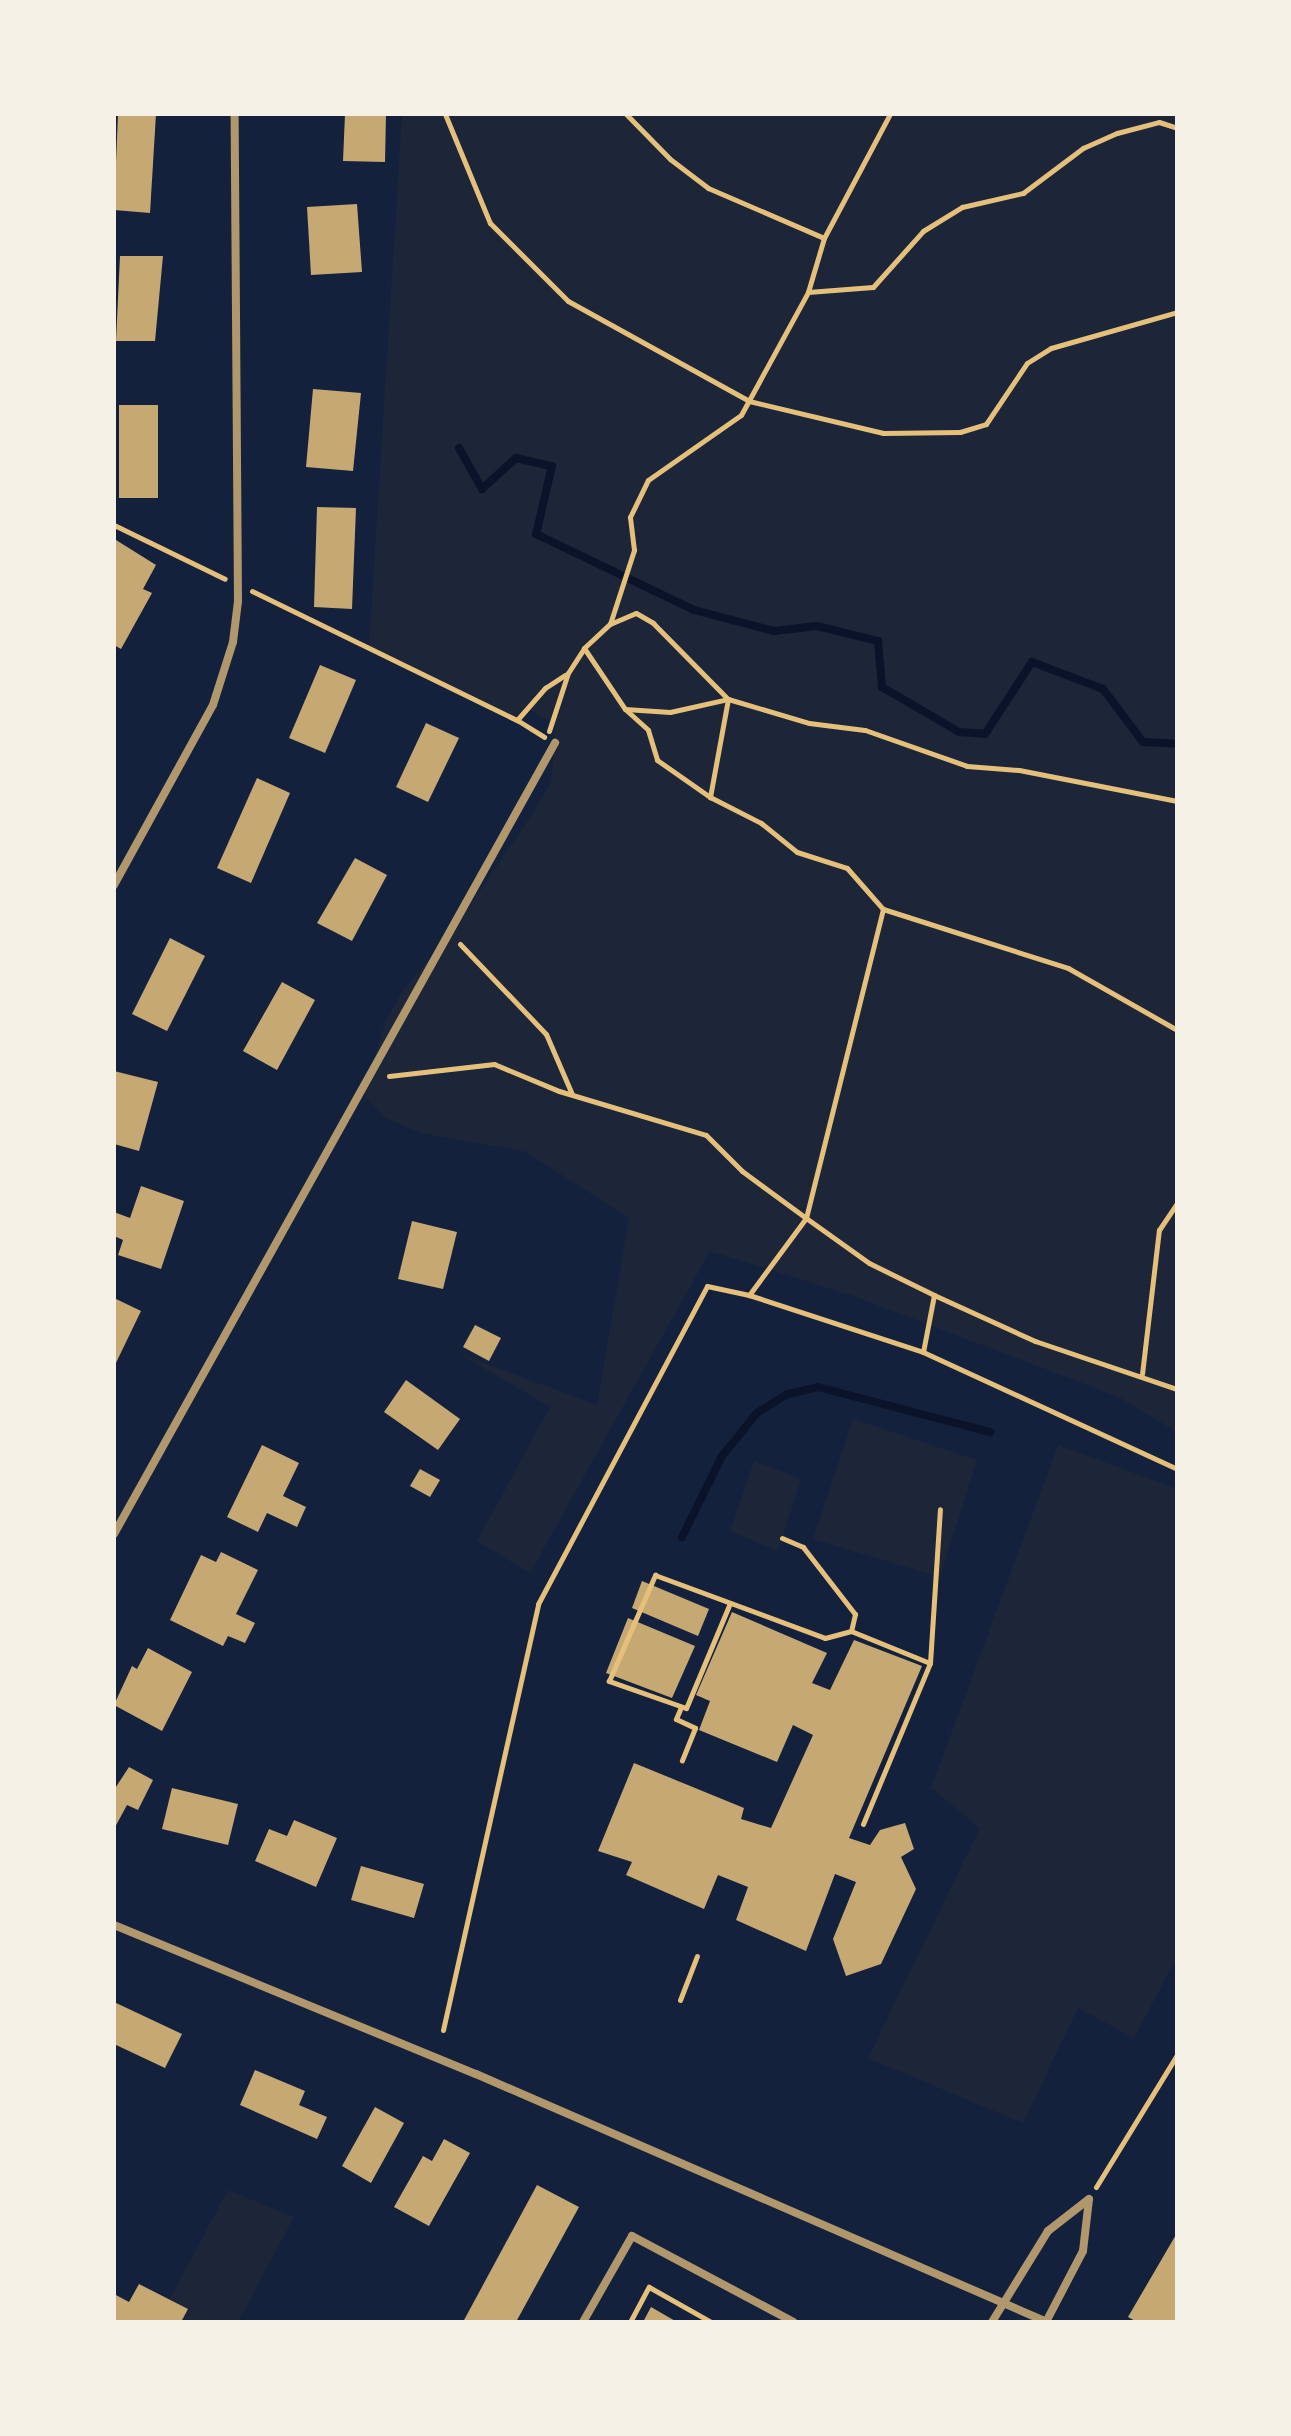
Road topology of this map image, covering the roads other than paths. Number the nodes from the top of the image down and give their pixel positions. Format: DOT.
graph roads {
  1 [pos="235,114"];
  2 [pos="555,743"];
  3 [pos="114,885"];
  4 [pos="114,1534"];
  5 [pos="114,1925"];
  6 [pos="1004,2302"];
  7 [pos="583,2322"];
  8 [pos="794,2322"];
  9 [pos="992,2322"];
  10 [pos="1046,2322"];
  1 -- 3 [label="street"];
  2 -- 4 [label="street"];
  5 -- 6 [label="street"];
  6 -- 9 [label="street"];
  6 -- 10 [label="street"];
  6 -- 10 [label="street"];
  7 -- 8 [label="street"];
}
